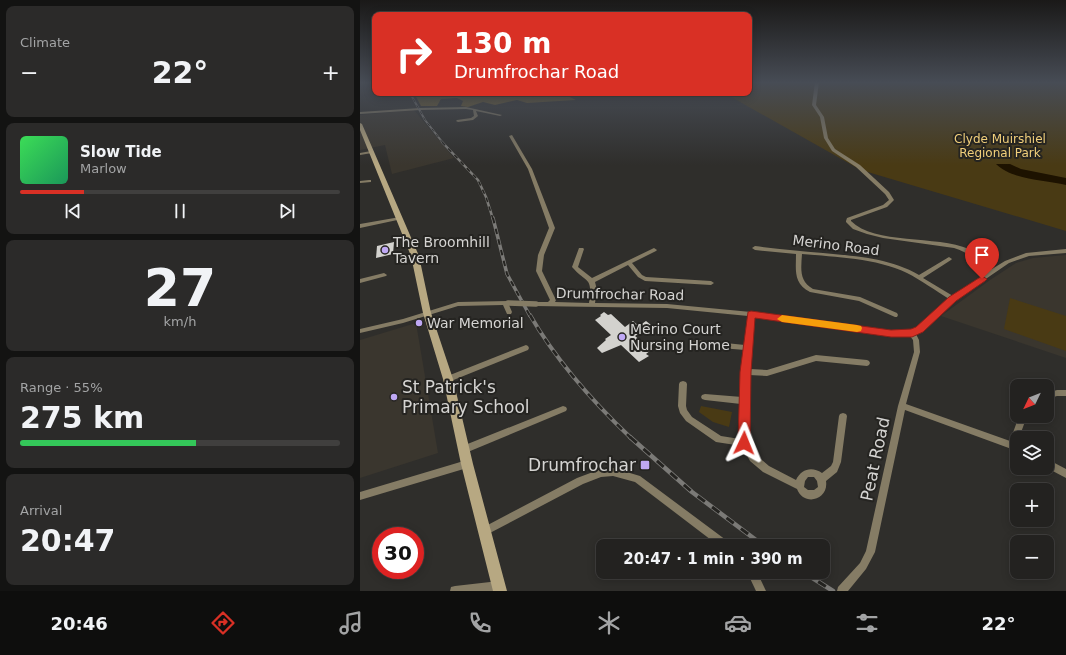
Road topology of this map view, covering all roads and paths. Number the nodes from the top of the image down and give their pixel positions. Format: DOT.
graph roads {
  1 [pos="411,110"];
  2 [pos="470,110"];
  3 [pos="817,110"];
  4 [pos="474,111"];
  5 [pos="360,113"];
  6 [pos="500,115"];
  7 [pos="458,121"];
  8 [pos="360,124"];
  9 [pos="511,136"];
  10 [pos="371,152"];
  11 [pos="360,154"];
  12 [pos="369,181"];
  13 [pos="360,182"];
  14 [pos="400,218"];
  15 [pos="360,226"];
  16 [pos="755,248"];
  17 [pos="581,250"];
  18 [pos="654,250"];
  19 [pos="1066,251"];
  20 [pos="799,252"];
  21 [pos="949,259"];
  22 [pos="629,263"];
  23 [pos="992,272"];
  24 [pos="384,275"];
  25 [pos="919,278"];
  26 [pos="360,281"];
  27 [pos="592,281"];
  28 [pos="711,283"];
  29 [pos="952,299"];
  30 [pos="506,303"];
  31 [pos="550,304"];
  32 [pos="592,305"];
  33 [pos="509,312"];
  34 [pos="428,313"];
  35 [pos="751,314"];
  36 [pos="895,315"];
  37 [pos="360,331"];
  38 [pos="912,333"];
  39 [pos="696,343"];
  40 [pos="526,348"];
  41 [pos="748,348"];
  42 [pos="867,362"];
  43 [pos="746,372"];
  44 [pos="448,380"];
  45 [pos="684,384"];
  46 [pos="1066,393"];
  47 [pos="1054,394"];
  48 [pos="705,397"];
  49 [pos="745,401"];
  50 [pos="902,406"];
  51 [pos="563,410"];
  52 [pos="843,416"];
  53 [pos="744,443"];
  54 [pos="1010,444"];
  55 [pos="464,450"];
  56 [pos="467,464"];
  57 [pos="1054,467"];
  58 [pos="1066,474"];
  59 [pos="821,479"];
  60 [pos="800,486"];
  61 [pos="360,496"];
  62 [pos="484,531"];
  63 [pos="718,539"];
  64 [pos="755,579"];
  65 [pos="500,588"];
  66 [pos="845,589"];
  67 [pos="455,591"];
  68 [pos="761,591"];
  1 -- 5 [label="street"];
  2 -- 4 [label="street"];
  3 -- 23 [label="street"];
  4 -- 6 [label="street"];
  4 -- 7 [label="street"];
  8 -- 10 [label="main road"];
  9 -- 31 [label="street"];
  10 -- 11 [label="street"];
  10 -- 14 [label="main road"];
  12 -- 13 [label="street"];
  14 -- 15 [label="street"];
  14 -- 34 [label="main road"];
  16 -- 20 [label="street, Merino Road"];
  17 -- 27 [label="street"];
  18 -- 22 [label="street"];
  19 -- 23 [label="street"];
  20 -- 25 [label="street, Merino Road"];
  20 -- 36 [label="street"];
  21 -- 25 [label="street"];
  22 -- 27 [label="street"];
  22 -- 28 [label="street"];
  23 -- 29 [label="street"];
  24 -- 26 [label="street"];
  25 -- 29 [label="street, Merino Road"];
  27 -- 32 [label="street"];
  29 -- 38 [label="street"];
  30 -- 31 [label="street, Drumfrochar Road, bridge"];
  30 -- 33 [label="street"];
  30 -- 34 [label="street, Drumfrochar Road"];
  31 -- 32 [label="street, Drumfrochar Road"];
  32 -- 35 [label="street, Drumfrochar Road"];
  34 -- 37 [label="street, Drumfrochar Road"];
  34 -- 44 [label="main road"];
  35 -- 38 [label="street, Drumfrochar Road"];
  35 -- 41 [label="street"];
  38 -- 50 [label="street, Peat Road"];
  39 -- 41 [label="street"];
  40 -- 44 [label="street"];
  41 -- 43 [label="street"];
  42 -- 43 [label="street"];
  43 -- 49 [label="street"];
  44 -- 55 [label="main road"];
  45 -- 53 [label="street"];
  46 -- 47 [label="street"];
  48 -- 49 [label="street"];
  49 -- 53 [label="street"];
  50 -- 54 [label="street"];
  50 -- 66 [label="street, Peat Road"];
  51 -- 55 [label="street"];
  52 -- 59 [label="street"];
  53 -- 60 [label="street"];
  55 -- 56 [label="main road"];
  56 -- 61 [label="street"];
  56 -- 62 [label="main road"];
  57 -- 58 [label="street"];
  59 -- 60 [label="street"];
  59 -- 60 [label="street"];
  62 -- 63 [label="street"];
  62 -- 65 [label="main road"];
  64 -- 68 [label="street"];
  65 -- 67 [label="street"];
}
